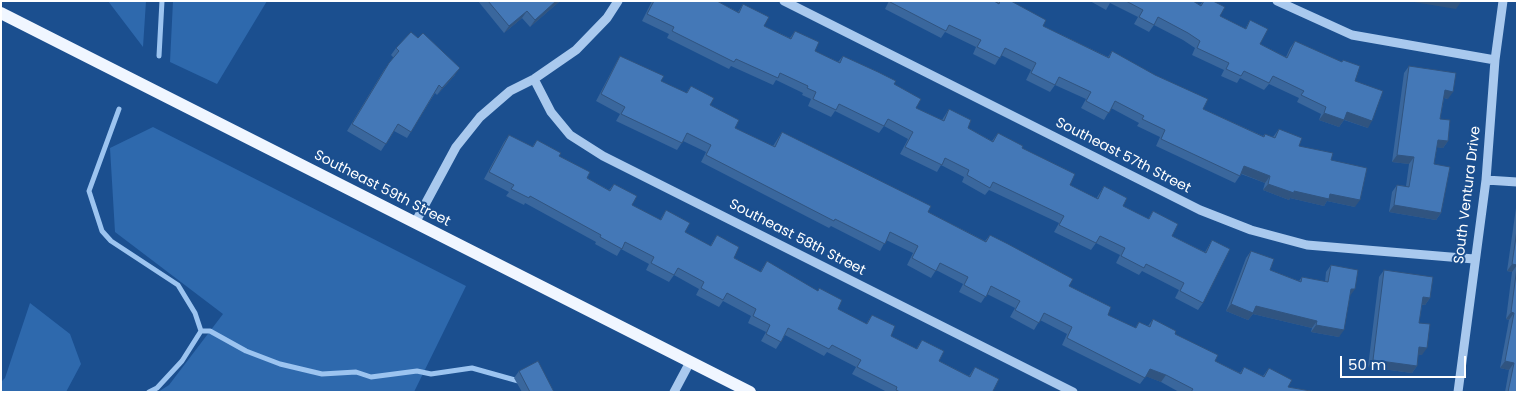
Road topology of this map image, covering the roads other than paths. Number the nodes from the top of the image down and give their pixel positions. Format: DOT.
graph roads {
  1 [pos="618,1"];
  2 [pos="784,1"];
  3 [pos="1277,1"];
  4 [pos="1503,1"];
  5 [pos="1,13"];
  6 [pos="1495,60"];
  7 [pos="534,79"];
  8 [pos="1486,180"];
  9 [pos="1517,182"];
  10 [pos="415,223"];
  11 [pos="1474,259"];
  12 [pos="690,362"];
  13 [pos="674,392"];
  14 [pos="750,392"];
  15 [pos="1073,392"];
  16 [pos="1458,392"];
  1 -- 7 [label="street"];
  2 -- 11 [label="street, Southeast 57th Street"];
  3 -- 6 [label="street"];
  4 -- 6 [label="street, South Ventura Drive"];
  5 -- 10 [label="main road, Southeast 59th Street"];
  6 -- 8 [label="street, South Ventura Drive"];
  7 -- 10 [label="street"];
  7 -- 15 [label="street, Southeast 58th Street"];
  8 -- 9 [label="street"];
  8 -- 11 [label="street, South Ventura Drive"];
  10 -- 12 [label="main road, Southeast 59th Street"];
  11 -- 16 [label="street, South Ventura Drive"];
  12 -- 13 [label="street"];
  12 -- 14 [label="main road, Southeast 59th Street"];
}
